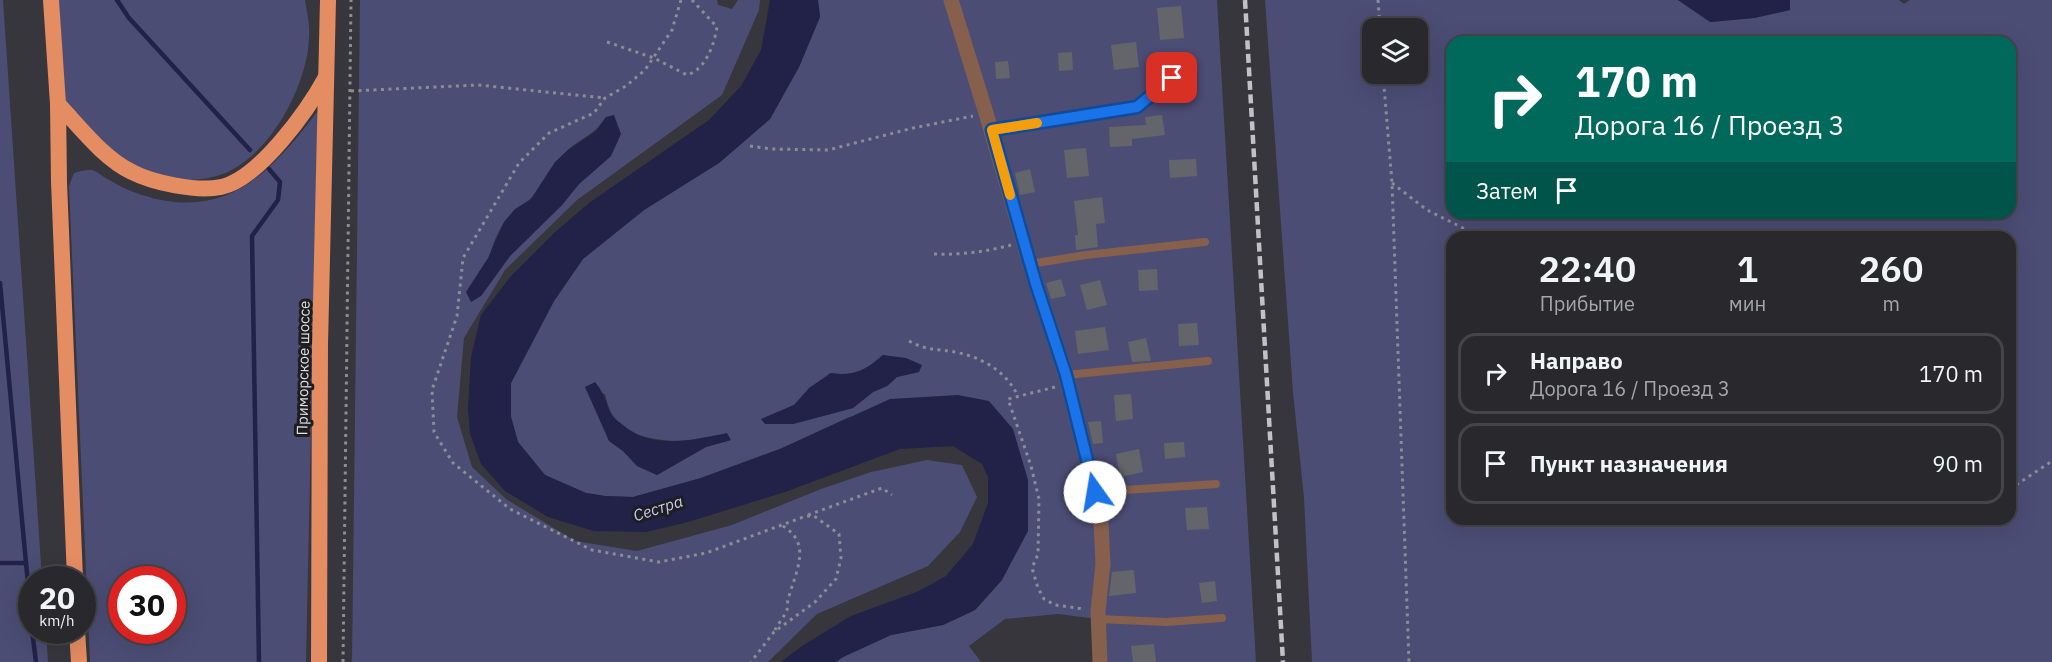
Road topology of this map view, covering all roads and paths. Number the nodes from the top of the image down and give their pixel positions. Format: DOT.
graph roads {
  1 [pos="51,0"];
  2 [pos="328,0"];
  3 [pos="351,0"];
  4 [pos="681,0"];
  5 [pos="692,0"];
  6 [pos="951,0"];
  7 [pos="1378,0"];
  8 [pos="1379,18"];
  9 [pos="608,42"];
  10 [pos="654,58"];
  11 [pos="328,74"];
  12 [pos="1172,78"];
  13 [pos="1384,84"];
  14 [pos="351,91"];
  15 [pos="605,98"];
  16 [pos="58,104"];
  17 [pos="986,113"];
  18 [pos="992,130"];
  19 [pos="750,146"];
  20 [pos="1392,183"];
  21 [pos="1469,231"];
  22 [pos="1024,241"];
  23 [pos="1205,242"];
  24 [pos="934,254"];
  25 [pos="1030,264"];
  26 [pos="909,341"];
  27 [pos="1208,361"];
  28 [pos="1067,379"];
  29 [pos="1018,396"];
  30 [pos="2052,461"];
  31 [pos="1216,484"];
  32 [pos="2016,485"];
  33 [pos="1095,492"];
  34 [pos="892,495"];
  35 [pos="806,516"];
  36 [pos="781,525"];
  37 [pos="74,566"];
  38 [pos="1098,615"];
  39 [pos="1222,618"];
  40 [pos="774,632"];
  41 [pos="78,644"];
  42 [pos="79,662"];
  43 [pos="319,662"];
  44 [pos="343,662"];
  45 [pos="751,662"];
  46 [pos="1100,662"];
  47 [pos="1409,662"];
  1 -- 16 [label="highway"];
  2 -- 11 [label="highway, Приморское шоссе"];
  3 -- 14 [label="path"];
  4 -- 10 [label="path"];
  5 -- 10 [label="path"];
  6 -- 17 [label="street"];
  7 -- 8 [label="path"];
  9 -- 10 [label="path"];
  10 -- 15 [label="path"];
  11 -- 16 [label="highway"];
  11 -- 43 [label="highway, Приморское шоссе"];
  12 -- 18 [label="lane"];
  13 -- 20 [label="path"];
  14 -- 15 [label="path"];
  14 -- 44 [label="path"];
  15 -- 36 [label="path"];
  16 -- 37 [label="highway"];
  17 -- 18 [label="street"];
  17 -- 19 [label="path"];
  18 -- 22 [label="street"];
  20 -- 21 [label="path"];
  20 -- 47 [label="path"];
  22 -- 24 [label="path"];
  22 -- 25 [label="street"];
  23 -- 25 [label="lane"];
  25 -- 28 [label="street"];
  26 -- 29 [label="path"];
  27 -- 28 [label="lane"];
  28 -- 29 [label="path"];
  28 -- 33 [label="street"];
  29 -- 38 [label="path"];
  30 -- 32 [label="path"];
  31 -- 33 [label="lane"];
  33 -- 38 [label="street"];
  34 -- 35 [label="path"];
  35 -- 36 [label="path"];
  35 -- 40 [label="path"];
  36 -- 40 [label="path"];
  38 -- 39 [label="lane"];
  38 -- 46 [label="street"];
  40 -- 45 [label="path"];
  41 -- 42 [label="highway"];
}
